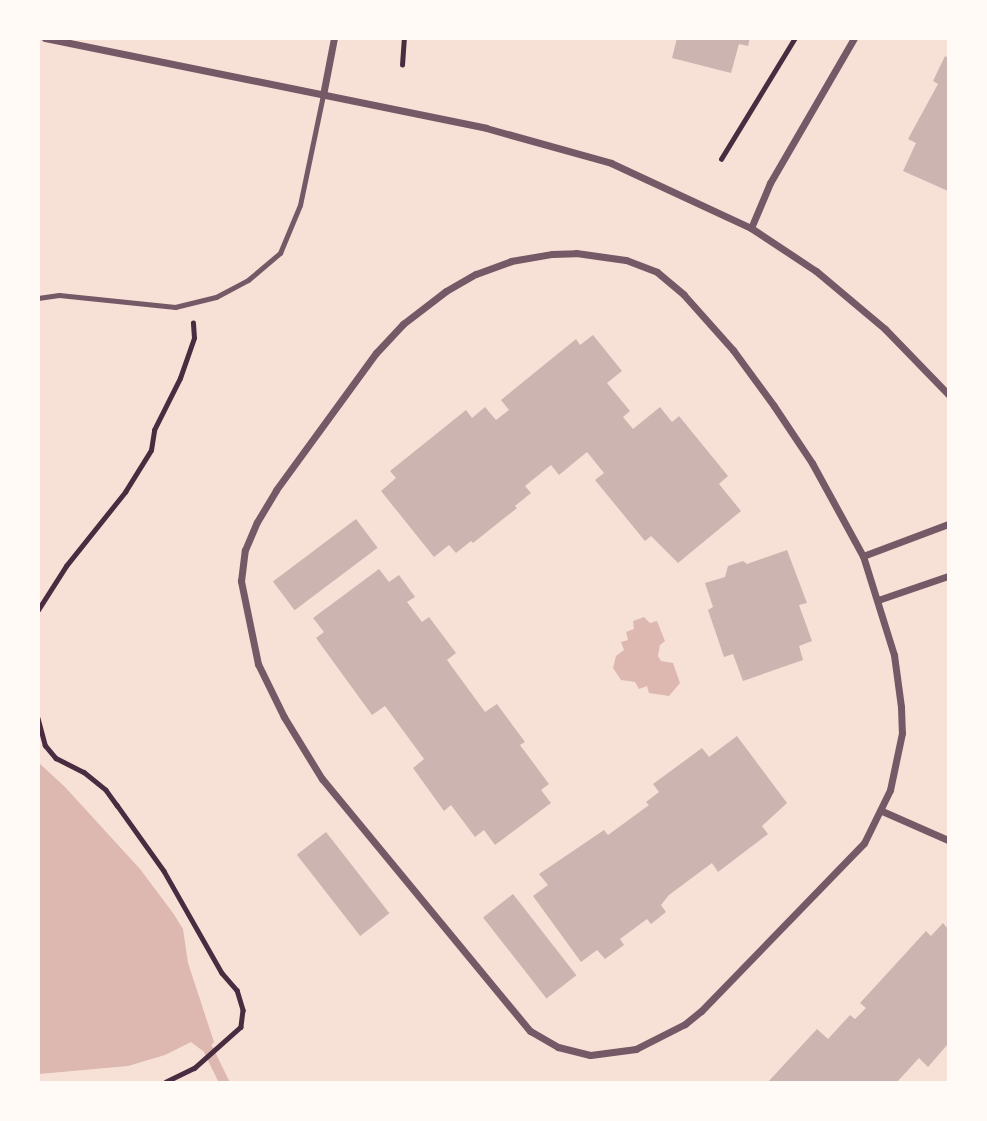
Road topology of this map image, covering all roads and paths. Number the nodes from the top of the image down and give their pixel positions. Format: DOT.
graph roads {
  1 [pos="45,38"];
  2 [pos="334,38"];
  3 [pos="404,38"];
  4 [pos="795,38"];
  5 [pos="854,38"];
  6 [pos="402,65"];
  7 [pos="323,95"];
  8 [pos="721,159"];
  9 [pos="751,228"];
  10 [pos="38,298"];
  11 [pos="193,305"];
  12 [pos="948,394"];
  13 [pos="948,524"];
  14 [pos="863,556"];
  15 [pos="948,576"];
  16 [pos="878,600"];
  17 [pos="38,610"];
  18 [pos="38,719"];
  19 [pos="882,811"];
  20 [pos="948,840"];
  21 [pos="166,1083"];
  1 -- 7 [label="street"];
  2 -- 7 [label="street"];
  3 -- 6 [label="path"];
  4 -- 8 [label="path"];
  5 -- 9 [label="street"];
  7 -- 9 [label="street"];
  7 -- 11 [label="lane"];
  9 -- 12 [label="street"];
  10 -- 11 [label="lane"];
  11 -- 17 [label="path"];
  13 -- 14 [label="street"];
  14 -- 16 [label="street"];
  14 -- 19 [label="street"];
  15 -- 16 [label="street"];
  16 -- 19 [label="street"];
  18 -- 21 [label="path"];
  19 -- 20 [label="street"];
}
